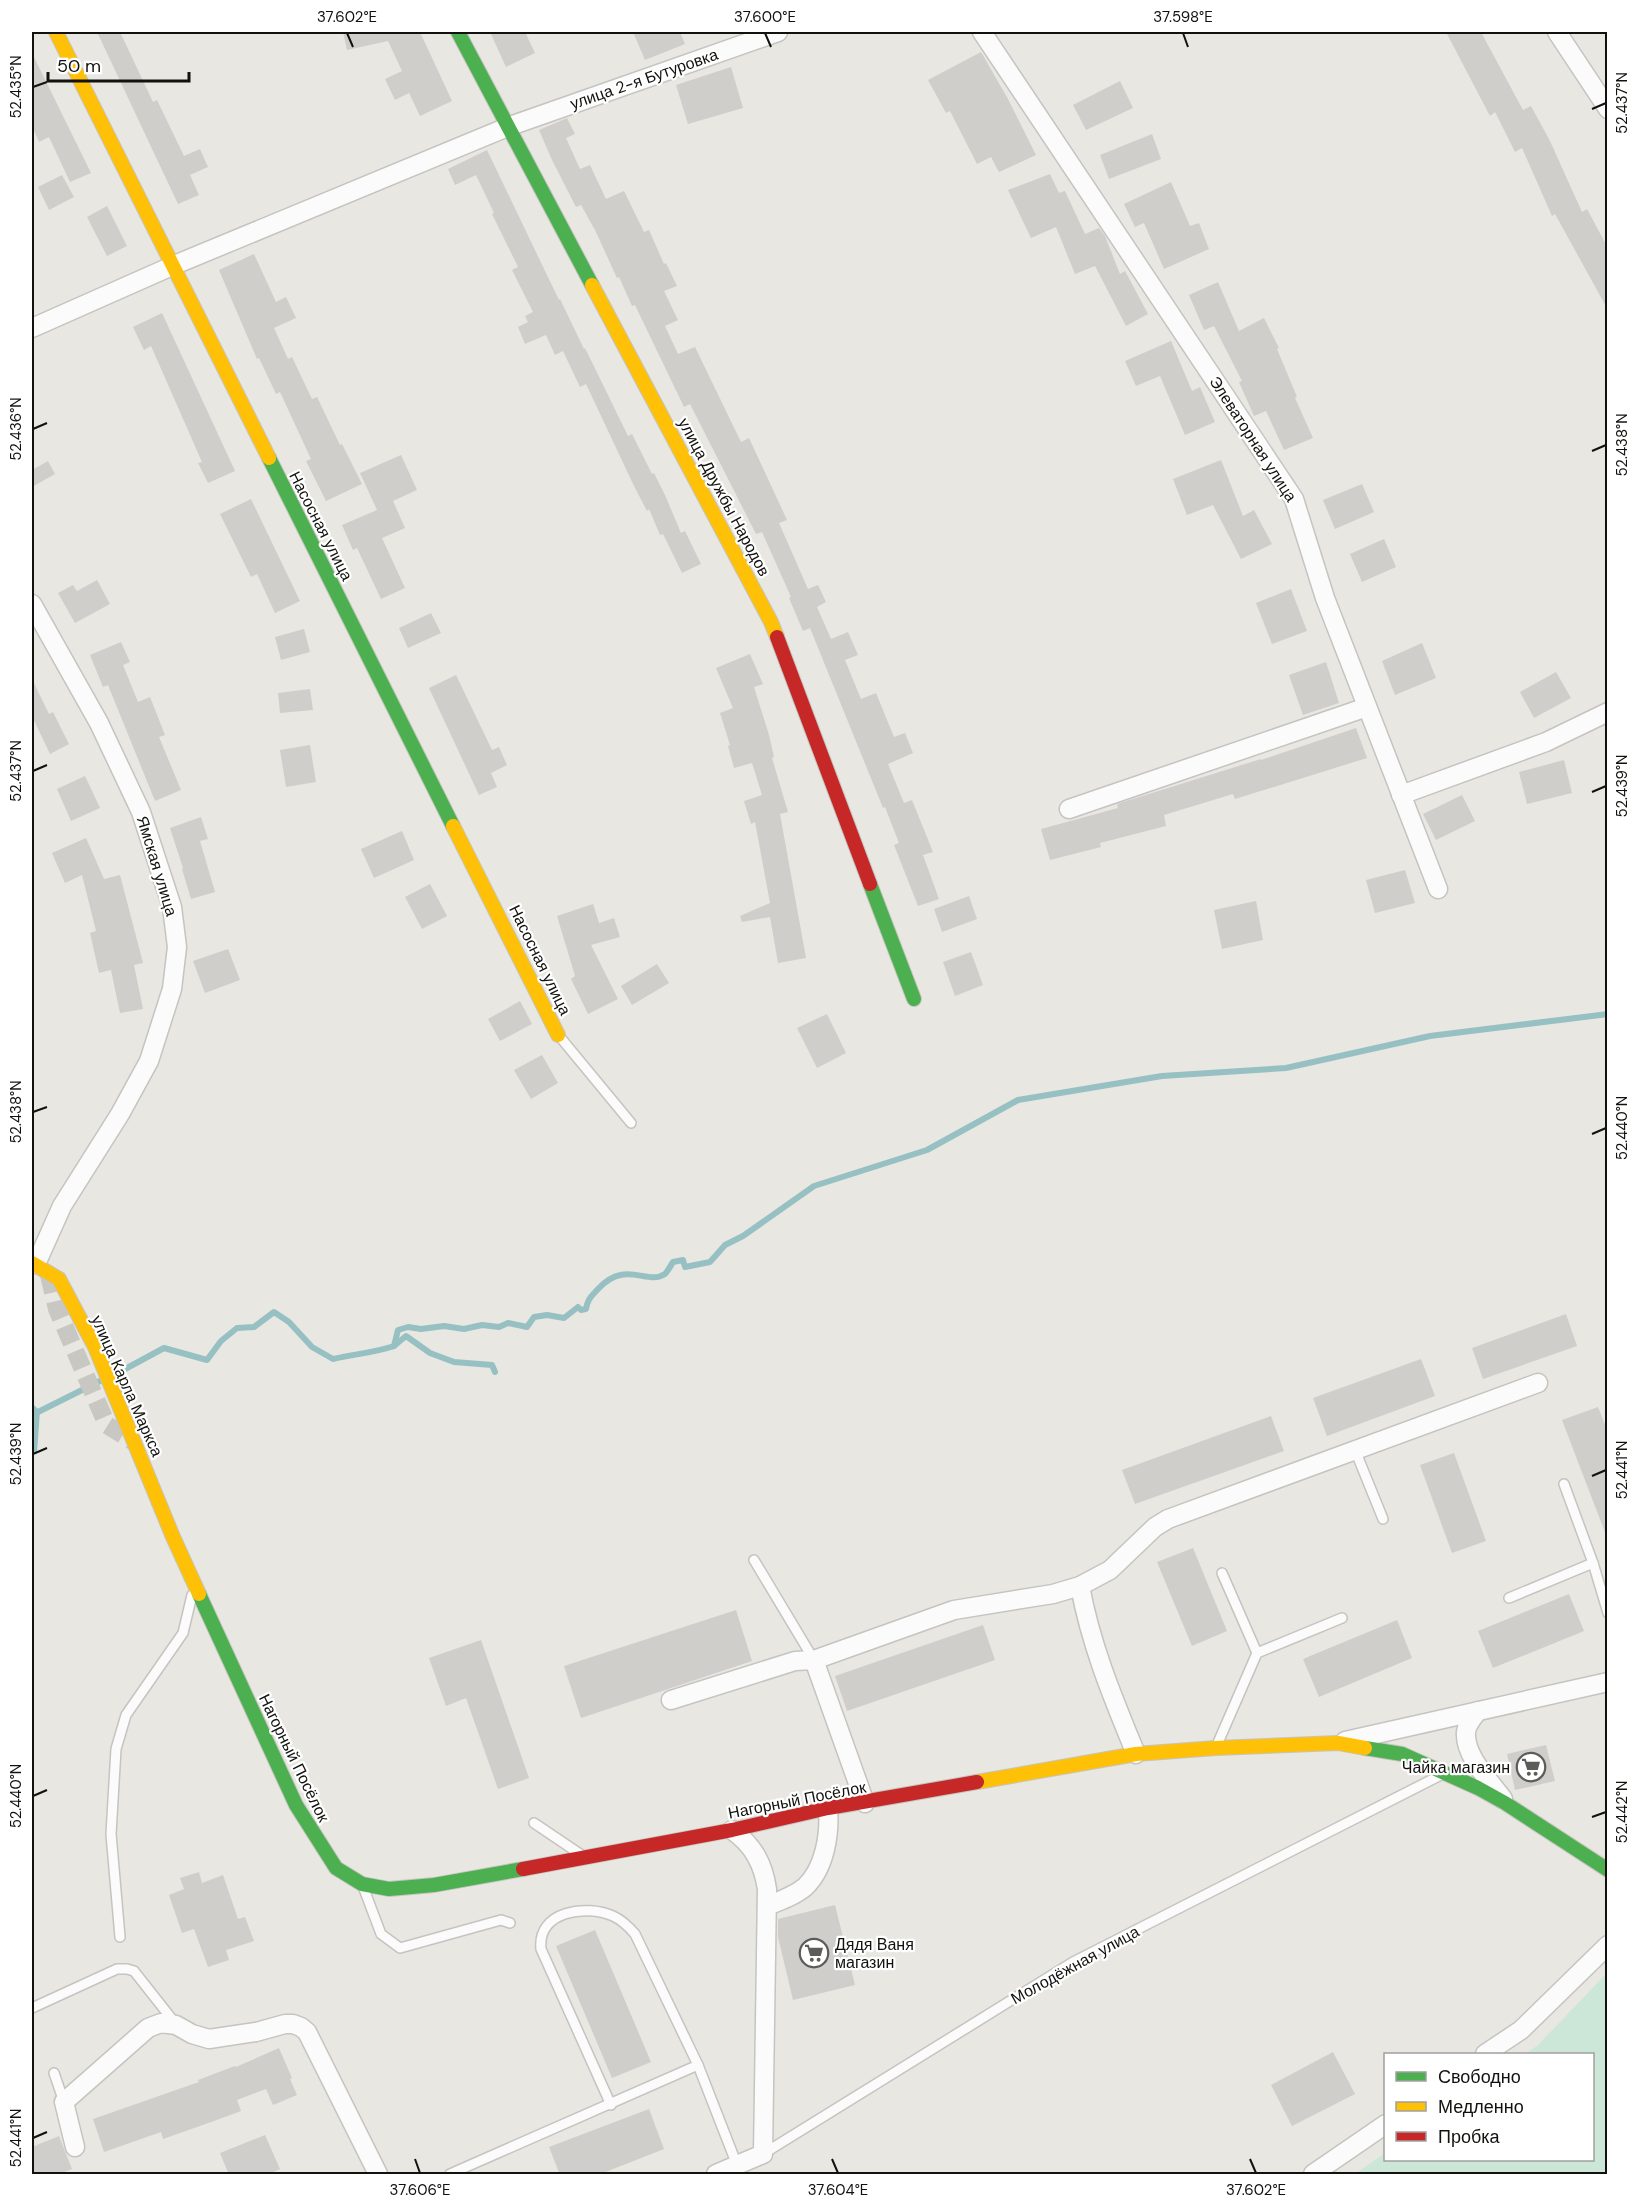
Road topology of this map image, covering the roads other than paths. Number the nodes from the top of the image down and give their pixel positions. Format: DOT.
graph roads {
  1 [pos="56,32"];
  2 [pos="458,32"];
  3 [pos="778,32"];
  4 [pos="982,32"];
  5 [pos="1557,32"];
  6 [pos="1608,108"];
  7 [pos="510,126"];
  8 [pos="172,266"];
  9 [pos="32,328"];
  10 [pos="32,604"];
  11 [pos="1367,707"];
  12 [pos="1608,712"];
  13 [pos="1401,795"];
  14 [pos="1070,808"];
  15 [pos="1438,889"];
  16 [pos="914,999"];
  17 [pos="558,1035"];
  18 [pos="631,1123"];
  19 [pos="34,1263"];
  20 [pos="59,1279"];
  21 [pos="1538,1383"];
  22 [pos="1355,1450"];
  23 [pos="144,1467"];
  24 [pos="1564,1484"];
  25 [pos="1383,1519"];
  26 [pos="173,1537"];
  27 [pos="754,1560"];
  28 [pos="1593,1563"];
  29 [pos="1222,1573"];
  30 [pos="194,1584"];
  31 [pos="1080,1586"];
  32 [pos="1509,1598"];
  33 [pos="1608,1613"];
  34 [pos="1342,1618"];
  35 [pos="1257,1653"];
  36 [pos="814,1660"];
  37 [pos="1608,1682"];
  38 [pos="671,1700"];
  39 [pos="1478,1711"];
  40 [pos="1338,1743"];
  41 [pos="1216,1748"];
  42 [pos="1136,1754"];
  43 [pos="1445,1772"];
  44 [pos="865,1803"];
  45 [pos="1505,1803"];
  46 [pos="828,1808"];
  47 [pos="534,1822"];
  48 [pos="732,1830"];
  49 [pos="584,1857"];
  50 [pos="1608,1870"];
  51 [pos="362,1884"];
  52 [pos="768,1906"];
  53 [pos="510,1923"];
  54 [pos="120,1937"];
  55 [pos="1608,1945"];
  56 [pos="32,2008"];
  57 [pos="176,2025"];
  58 [pos="1488,2053"];
  59 [pos="698,2065"];
  60 [pos="54,2073"];
  61 [pos="64,2102"];
  62 [pos="611,2105"];
  63 [pos="1384,2125"];
  64 [pos="75,2147"];
  65 [pos="763,2154"];
  66 [pos="737,2165"];
  67 [pos="450,2174"];
  68 [pos="378,2175"];
  69 [pos="716,2175"];
  70 [pos="1313,2175"];
  1 -- 8 [label="street, Насосная улица"];
  2 -- 7 [label="street, улица Дружбы Народов"];
  3 -- 7 [label="street, улица 2-я Бутуровка"];
  4 -- 11 [label="street, Элеваторная улица"];
  5 -- 6 [label="street"];
  7 -- 8 [label="street, улица 2-я Бутуровка"];
  7 -- 16 [label="street, улица Дружбы Народов"];
  8 -- 9 [label="street, улица 2-я Бутуровка"];
  8 -- 17 [label="street, Насосная улица"];
  10 -- 19 [label="street, Ямская улица"];
  11 -- 13 [label="street, Элеваторная улица"];
  11 -- 14 [label="street"];
  12 -- 13 [label="street"];
  13 -- 15 [label="street, Элеваторная улица"];
  17 -- 18 [label="lane"];
  19 -- 20 [label="street"];
  20 -- 23 [label="street"];
  21 -- 22 [label="street"];
  22 -- 25 [label="lane"];
  22 -- 31 [label="street"];
  23 -- 26 [label="street, улица Карла Маркса"];
  24 -- 28 [label="lane"];
  26 -- 30 [label="street, Нагорный Посёлок"];
  27 -- 36 [label="lane"];
  28 -- 32 [label="lane"];
  28 -- 33 [label="lane"];
  29 -- 35 [label="lane"];
  30 -- 51 [label="street, Нагорный Посёлок"];
  30 -- 54 [label="lane"];
  31 -- 36 [label="street"];
  31 -- 42 [label="street"];
  34 -- 35 [label="lane"];
  35 -- 41 [label="lane"];
  36 -- 38 [label="street"];
  36 -- 44 [label="street"];
  37 -- 39 [label="street"];
  39 -- 40 [label="street"];
  39 -- 45 [label="street"];
  40 -- 41 [label="street, Нагорный Посёлок"];
  40 -- 43 [label="street, Нагорный Посёлок"];
  41 -- 42 [label="street, Нагорный Посёлок"];
  42 -- 44 [label="street, Нагорный Посёлок"];
  43 -- 45 [label="street, Нагорный Посёлок"];
  43 -- 65 [label="lane, Молодёжная улица"];
  44 -- 46 [label="street, Нагорный Посёлок"];
  45 -- 50 [label="street, Нагорный Посёлок"];
  46 -- 48 [label="street, Нагорный Посёлок"];
  46 -- 52 [label="street"];
  47 -- 49 [label="lane"];
  48 -- 49 [label="street, Нагорный Посёлок"];
  48 -- 52 [label="street"];
  49 -- 51 [label="street, Нагорный Посёлок"];
  51 -- 53 [label="lane"];
  52 -- 65 [label="street"];
  55 -- 58 [label="street"];
  56 -- 57 [label="lane"];
  57 -- 61 [label="street"];
  57 -- 68 [label="street"];
  59 -- 62 [label="lane"];
  59 -- 62 [label="lane"];
  59 -- 66 [label="lane"];
  60 -- 61 [label="lane"];
  61 -- 64 [label="street"];
  62 -- 67 [label="lane"];
  63 -- 70 [label="street"];
  65 -- 66 [label="street, Молодёжная улица"];
  66 -- 69 [label="street, Молодёжная улица"];
}
